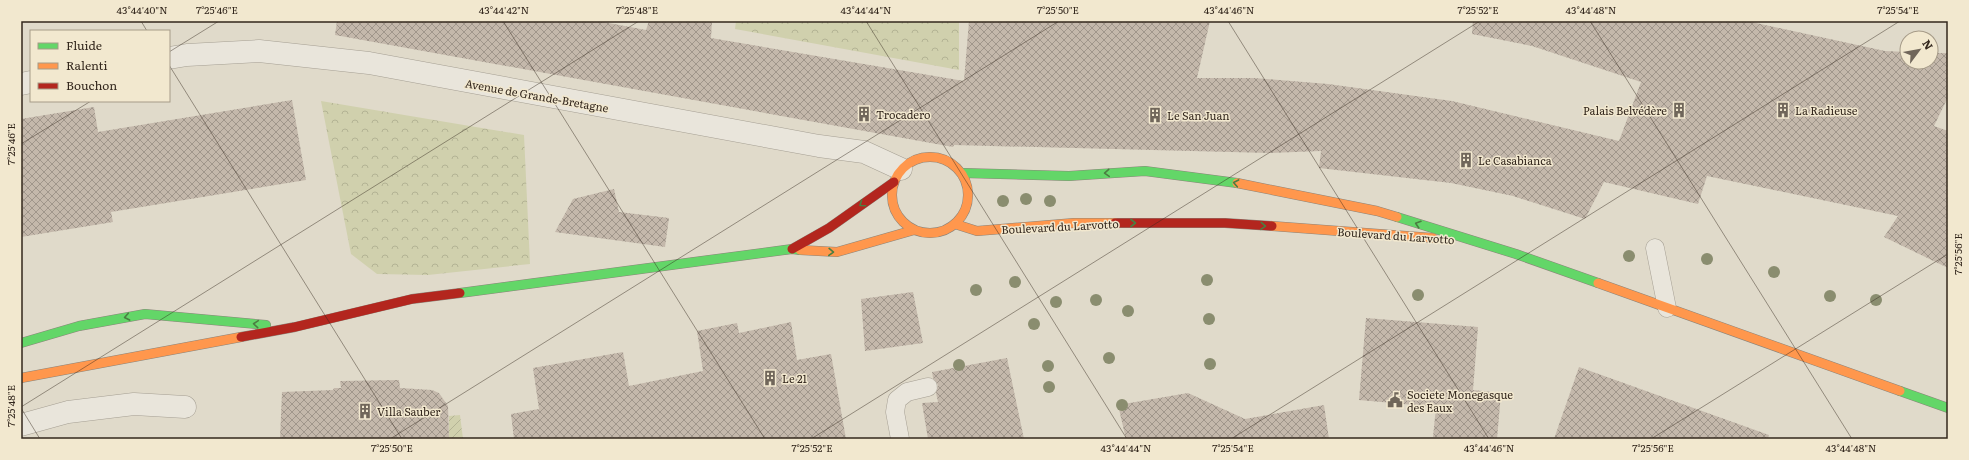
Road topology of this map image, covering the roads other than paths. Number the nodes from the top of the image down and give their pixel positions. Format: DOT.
graph roads {
  1 [pos="170,58"];
  2 [pos="963,173"];
  3 [pos="897,175"];
  4 [pos="955,224"];
  5 [pos="914,230"];
  6 [pos="1468,240"];
  7 [pos="1655,248"];
  8 [pos="792,250"];
  9 [pos="1667,308"];
  10 [pos="295,328"];
  11 [pos="21,344"];
  12 [pos="21,378"];
  13 [pos="928,387"];
  14 [pos="184,407"];
  15 [pos="1948,408"];
  16 [pos="21,425"];
  17 [pos="900,439"];
  1 -- 3 [label="street, Avenue de Grande-Bretagne"];
  2 -- 3 [label="main road"];
  2 -- 4 [label="main road"];
  6 -- 2 [label="main road, Boulevard du Larvotto, one-way"];
  3 -- 5 [label="main road"];
  3 -- 8 [label="main road, one-way"];
  4 -- 5 [label="main road"];
  4 -- 6 [label="main road, Boulevard du Larvotto, one-way"];
  8 -- 5 [label="main road, one-way"];
  6 -- 9 [label="main road"];
  7 -- 9 [label="lane"];
  8 -- 10 [label="main road"];
  9 -- 15 [label="main road"];
  10 -- 11 [label="main road, one-way"];
  10 -- 12 [label="main road"];
  13 -- 17 [label="lane"];
  14 -- 16 [label="street"];
}
